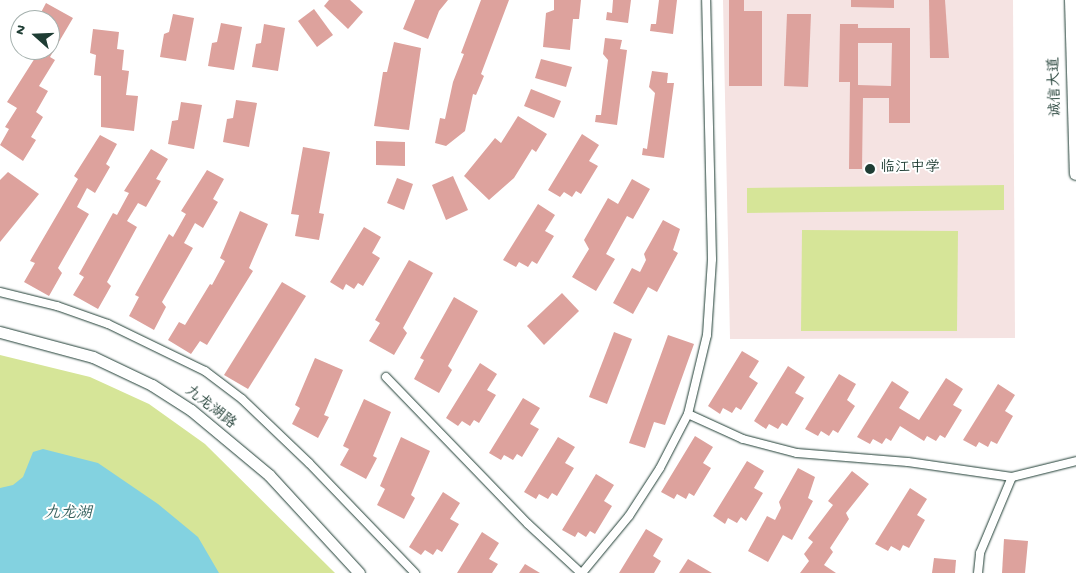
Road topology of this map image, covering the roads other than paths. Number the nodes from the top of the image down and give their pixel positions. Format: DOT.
graph roads {
  1 [pos="706,0"];
  2 [pos="1071,0"];
  3 [pos="1076,174"];
  4 [pos="0,292"];
  5 [pos="0,332"];
  6 [pos="386,377"];
  7 [pos="688,414"];
  8 [pos="1076,461"];
  9 [pos="1012,477"];
  10 [pos="359,573"];
  11 [pos="415,573"];
  12 [pos="581,573"];
  13 [pos="978,573"];
  1 -- 7 [label="street"];
  2 -- 3 [label="main road, 诚信大道"];
  4 -- 11 [label="street"];
  5 -- 10 [label="street, 九龙湖路"];
  6 -- 12 [label="street"];
  7 -- 9 [label="street"];
  7 -- 12 [label="street"];
  8 -- 9 [label="street"];
  9 -- 13 [label="street"];
}
